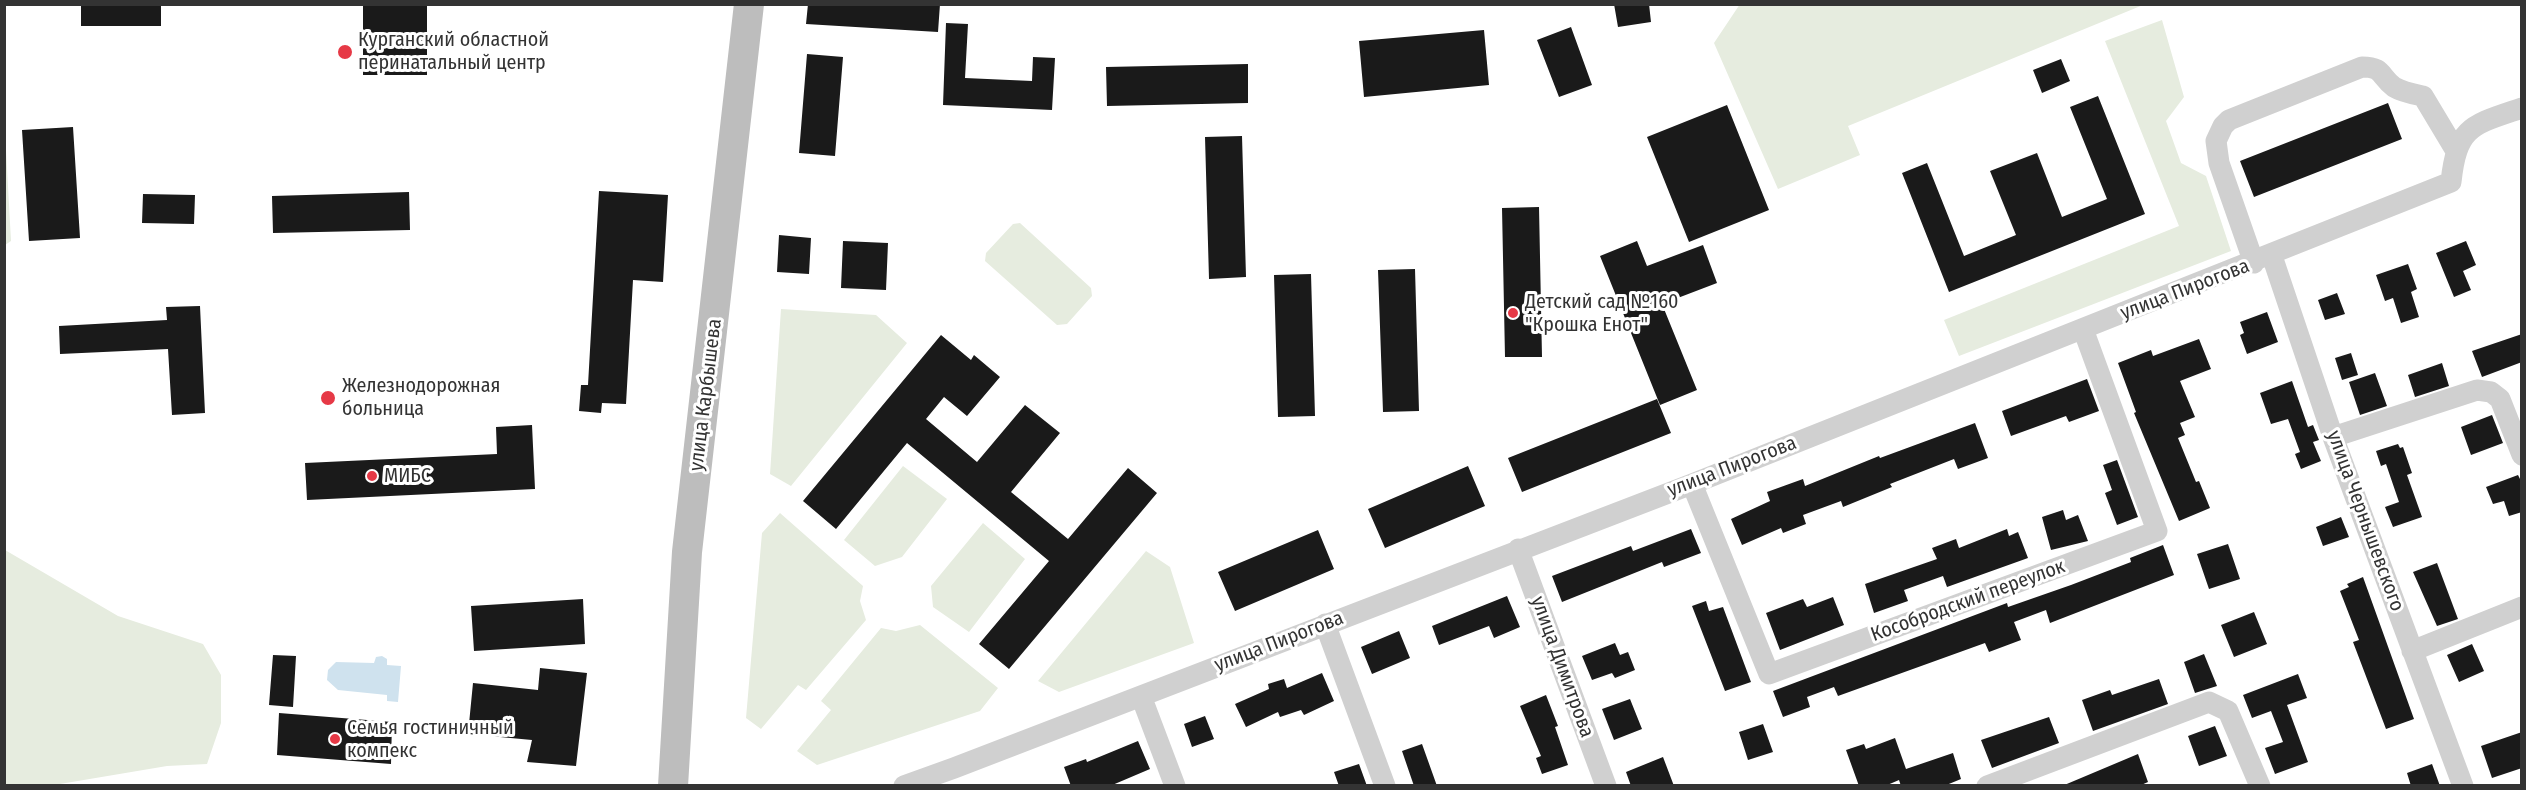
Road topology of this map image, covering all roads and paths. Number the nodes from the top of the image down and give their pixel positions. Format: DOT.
graph roads {
  1 [pos="749,4"];
  2 [pos="2522,108"];
  3 [pos="2456,151"];
  4 [pos="2263,259"];
  5 [pos="2083,329"];
  6 [pos="2333,437"];
  7 [pos="2522,455"];
  8 [pos="1692,484"];
  9 [pos="1518,549"];
  10 [pos="2522,607"];
  11 [pos="1325,624"];
  12 [pos="2412,651"];
  13 [pos="1141,696"];
  14 [pos="958,777"];
  15 [pos="673,786"];
  16 [pos="904,786"];
  17 [pos="1174,786"];
  18 [pos="1385,786"];
  19 [pos="1606,786"];
  20 [pos="1987,786"];
  21 [pos="2260,786"];
  22 [pos="2463,786"];
  1 -- 15 [label="main road, улица Карбышева"];
  2 -- 3 [label="street, улица Пирогова"];
  3 -- 4 [label="street, улица Пирогова"];
  3 -- 4 [label="street, улица Чернышевского"];
  4 -- 5 [label="street, улица Пирогова"];
  4 -- 6 [label="street, улица Чернышевского"];
  5 -- 8 [label="street, улица Пирогова"];
  5 -- 8 [label="street, Кособродский переулок"];
  6 -- 7 [label="street"];
  6 -- 12 [label="street, улица Чернышевского"];
  8 -- 9 [label="street, улица Пирогова"];
  9 -- 11 [label="street, улица Пирогова"];
  9 -- 19 [label="street, улица Димитрова"];
  10 -- 12 [label="street"];
  11 -- 13 [label="street, улица Пирогова"];
  11 -- 18 [label="street"];
  12 -- 22 [label="street, улица Чернышевского"];
  13 -- 14 [label="street, улица Пирогова"];
  13 -- 17 [label="street"];
  14 -- 16 [label="street, улица Пирогова"];
  20 -- 21 [label="street"];
}
